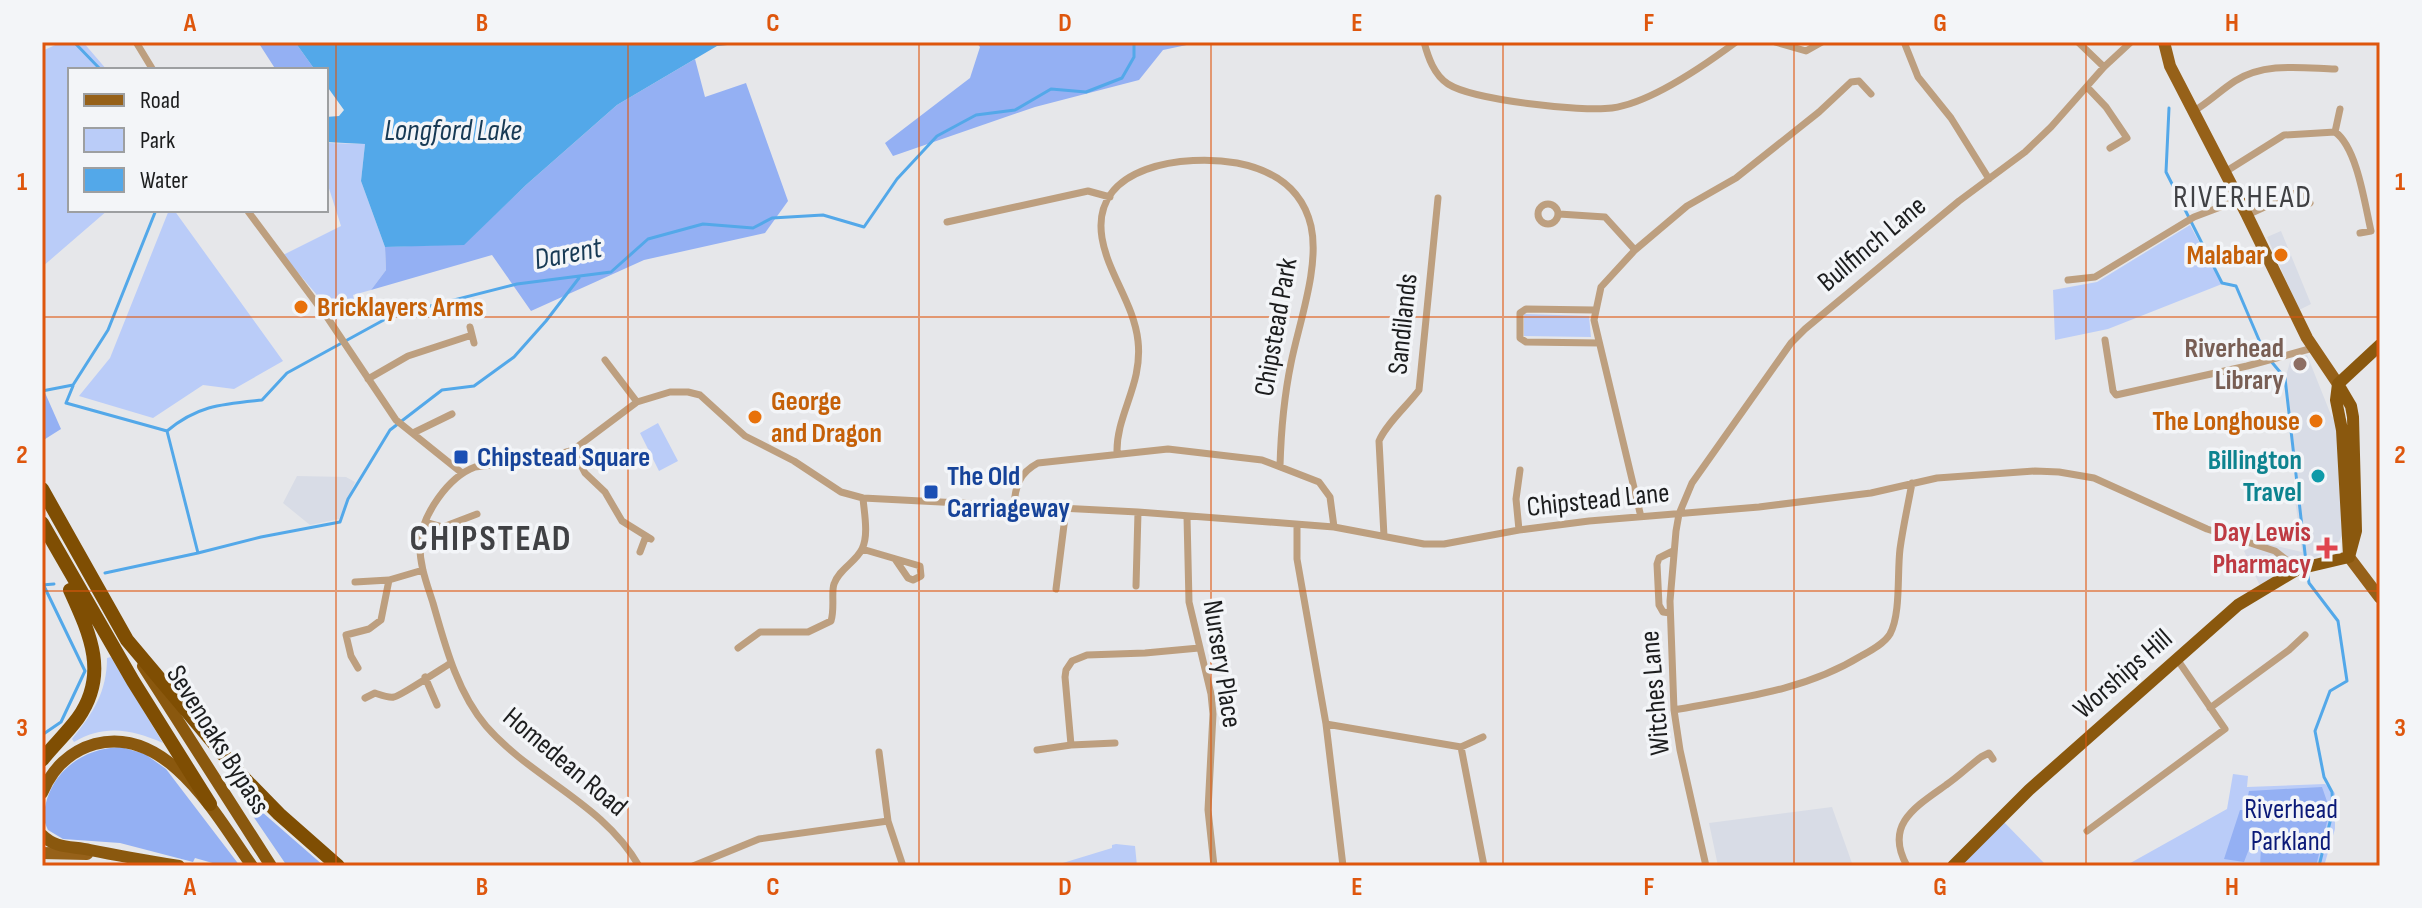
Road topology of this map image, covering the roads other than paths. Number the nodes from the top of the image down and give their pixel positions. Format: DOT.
graph roads {
  1 [pos="136,42"];
  2 [pos="1424,42"];
  3 [pos="1736,42"];
  4 [pos="1775,42"];
  5 [pos="1822,42"];
  6 [pos="1904,42"];
  7 [pos="2078,42"];
  8 [pos="2131,42"];
  9 [pos="2164,42"];
  10 [pos="2104,67"];
  11 [pos="152,68"];
  12 [pos="2335,69"];
  13 [pos="2087,87"];
  14 [pos="1871,94"];
  15 [pos="2340,109"];
  16 [pos="2194,111"];
  17 [pos="2335,132"];
  18 [pos="2110,148"];
  19 [pos="2225,172"];
  20 [pos="1989,179"];
  21 [pos="1110,197"];
  22 [pos="1438,198"];
  23 [pos="2239,200"];
  24 [pos="2310,203"];
  25 [pos="248,212"];
  26 [pos="1559,214"];
  27 [pos="2247,215"];
  28 [pos="947,222"];
  29 [pos="2375,230"];
  30 [pos="2360,233"];
  31 [pos="1635,250"];
  32 [pos="2068,280"];
  33 [pos="1594,310"];
  34 [pos="472,335"];
  35 [pos="2105,340"];
  36 [pos="1599,343"];
  37 [pos="2380,345"];
  38 [pos="2313,348"];
  39 [pos="605,360"];
  40 [pos="368,379"];
  41 [pos="2338,384"];
  42 [pos="637,402"];
  43 [pos="452,414"];
  44 [pos="413,433"];
  45 [pos="573,450"];
  46 [pos="1117,453"];
  47 [pos="1280,466"];
  48 [pos="1520,470"];
  49 [pos="462,473"];
  50 [pos="1912,483"];
  51 [pos="42,489"];
  52 [pos="863,498"];
  53 [pos="1014,506"];
  54 [pos="1066,509"];
  55 [pos="1138,512"];
  56 [pos="477,514"];
  57 [pos="1679,514"];
  58 [pos="1187,517"];
  59 [pos="1641,517"];
  60 [pos="425,522"];
  61 [pos="42,523"];
  62 [pos="1297,525"];
  63 [pos="1334,527"];
  64 [pos="1519,530"];
  65 [pos="1384,536"];
  66 [pos="862,549"];
  67 [pos="1673,551"];
  68 [pos="58,552"];
  69 [pos="640,552"];
  70 [pos="2349,557"];
  71 [pos="895,559"];
  72 [pos="2298,569"];
  73 [pos="423,570"];
  74 [pos="389,580"];
  75 [pos="355,582"];
  76 [pos="1136,586"];
  77 [pos="1056,589"];
  78 [pos="2380,598"];
  79 [pos="1670,613"];
  80 [pos="2305,635"];
  81 [pos="127,640"];
  82 [pos="738,648"];
  83 [pos="1199,648"];
  84 [pos="2177,659"];
  85 [pos="451,663"];
  86 [pos="358,668"];
  87 [pos="425,677"];
  88 [pos="365,698"];
  89 [pos="437,705"];
  90 [pos="2210,708"];
  91 [pos="1674,710"];
  92 [pos="1326,724"];
  93 [pos="1483,737"];
  94 [pos="1115,743"];
  95 [pos="1071,745"];
  96 [pos="1461,747"];
  97 [pos="1037,750"];
  98 [pos="879,752"];
  99 [pos="1987,753"];
  100 [pos="42,760"];
  101 [pos="42,793"];
  102 [pos="210,804"];
  103 [pos="888,821"];
  104 [pos="2087,831"];
  105 [pos="42,835"];
  106 [pos="42,853"];
  107 [pos="111,856"];
  108 [pos="179,866"];
  109 [pos="252,866"];
  110 [pos="271,866"];
  111 [pos="338,866"];
  112 [pos="639,866"];
  113 [pos="693,866"];
  114 [pos="903,866"];
  115 [pos="1214,866"];
  116 [pos="1343,866"];
  117 [pos="1484,866"];
  118 [pos="1706,866"];
  119 [pos="1907,866"];
  120 [pos="1953,866"];
  1 -- 11 [label="street"];
  2 -- 3 [label="street"];
  4 -- 5 [label="street"];
  6 -- 20 [label="street"];
  7 -- 10 [label="street"];
  8 -- 10 [label="street, Bullfinch Lane"];
  9 -- 16 [label="main road"];
  10 -- 13 [label="street, Bullfinch Lane"];
  12 -- 16 [label="street"];
  13 -- 18 [label="street"];
  13 -- 20 [label="street, Bullfinch Lane"];
  14 -- 31 [label="street"];
  15 -- 17 [label="street"];
  16 -- 19 [label="main road"];
  17 -- 19 [label="street"];
  17 -- 29 [label="street"];
  19 -- 23 [label="main road"];
  20 -- 57 [label="street, Bullfinch Lane"];
  21 -- 28 [label="street"];
  21 -- 46 [label="street"];
  21 -- 47 [label="street, Chipstead Park"];
  22 -- 65 [label="street, Sandilands"];
  23 -- 27 [label="main road"];
  23 -- 32 [label="street"];
  24 -- 27 [label="street"];
  25 -- 40 [label="street"];
  26 -- 31 [label="street"];
  27 -- 38 [label="main road"];
  29 -- 30 [label="street"];
  31 -- 33 [label="street"];
  33 -- 36 [label="street"];
  33 -- 36 [label="street"];
  34 -- 40 [label="street"];
  35 -- 38 [label="street"];
  36 -- 59 [label="street"];
  37 -- 41 [label="highway"];
  38 -- 41 [label="main road"];
  39 -- 42 [label="street"];
  40 -- 44 [label="street"];
  41 -- 70 [label="highway"];
  42 -- 45 [label="street"];
  42 -- 52 [label="street, Chipstead Lane"];
  43 -- 44 [label="street"];
  44 -- 49 [label="street"];
  45 -- 49 [label="street"];
  45 -- 69 [label="street"];
  46 -- 47 [label="street"];
  46 -- 53 [label="street"];
  47 -- 63 [label="street"];
  48 -- 64 [label="street"];
  49 -- 60 [label="street"];
  50 -- 57 [label="street, Chipstead Lane"];
  50 -- 72 [label="street, Chipstead Lane"];
  50 -- 91 [label="street"];
  51 -- 81 [label="highway"];
  52 -- 53 [label="street, Chipstead Lane"];
  52 -- 66 [label="street"];
  53 -- 54 [label="street, Chipstead Lane"];
  54 -- 55 [label="street, Chipstead Lane"];
  54 -- 77 [label="street"];
  55 -- 58 [label="street, Chipstead Lane"];
  55 -- 76 [label="street"];
  56 -- 60 [label="street"];
  57 -- 59 [label="street, Chipstead Lane"];
  57 -- 67 [label="street, Witches Lane"];
  58 -- 62 [label="street, Chipstead Lane"];
  58 -- 83 [label="street, Nursery Place"];
  59 -- 64 [label="street, Chipstead Lane"];
  60 -- 73 [label="street, Homedean Road"];
  61 -- 68 [label="highway"];
  62 -- 63 [label="street, Chipstead Lane"];
  62 -- 92 [label="street"];
  63 -- 65 [label="street, Chipstead Lane"];
  64 -- 65 [label="street, Chipstead Lane"];
  66 -- 71 [label="street"];
  66 -- 82 [label="street"];
  67 -- 79 [label="street, Witches Lane"];
  67 -- 79 [label="street"];
  68 -- 100 [label="highway"];
  68 -- 102 [label="highway"];
  70 -- 72 [label="highway, Worships Hill"];
  70 -- 78 [label="main road"];
  72 -- 84 [label="highway, Worships Hill"];
  73 -- 74 [label="street"];
  73 -- 85 [label="street, Homedean Road"];
  74 -- 75 [label="street"];
  74 -- 86 [label="street"];
  79 -- 91 [label="street, Witches Lane"];
  80 -- 90 [label="street"];
  81 -- 110 [label="highway, Sevenoaks Bypass"];
  81 -- 111 [label="highway"];
  83 -- 95 [label="street"];
  83 -- 115 [label="street, Nursery Place"];
  84 -- 90 [label="street"];
  84 -- 120 [label="highway, Worships Hill"];
  85 -- 87 [label="street"];
  85 -- 112 [label="street, Homedean Road"];
  87 -- 88 [label="street"];
  87 -- 89 [label="street"];
  90 -- 104 [label="street"];
  91 -- 118 [label="street, Witches Lane"];
  92 -- 96 [label="street"];
  92 -- 116 [label="street"];
  93 -- 96 [label="street"];
  94 -- 95 [label="street"];
  95 -- 97 [label="street"];
  96 -- 117 [label="street"];
  98 -- 103 [label="street"];
  99 -- 119 [label="street"];
  101 -- 102 [label="highway, Sevenoaks Bypass"];
  102 -- 109 [label="highway, Sevenoaks Bypass"];
  103 -- 113 [label="street"];
  103 -- 114 [label="street"];
  105 -- 107 [label="highway"];
  106 -- 107 [label="main road"];
  107 -- 108 [label="highway"];
}
